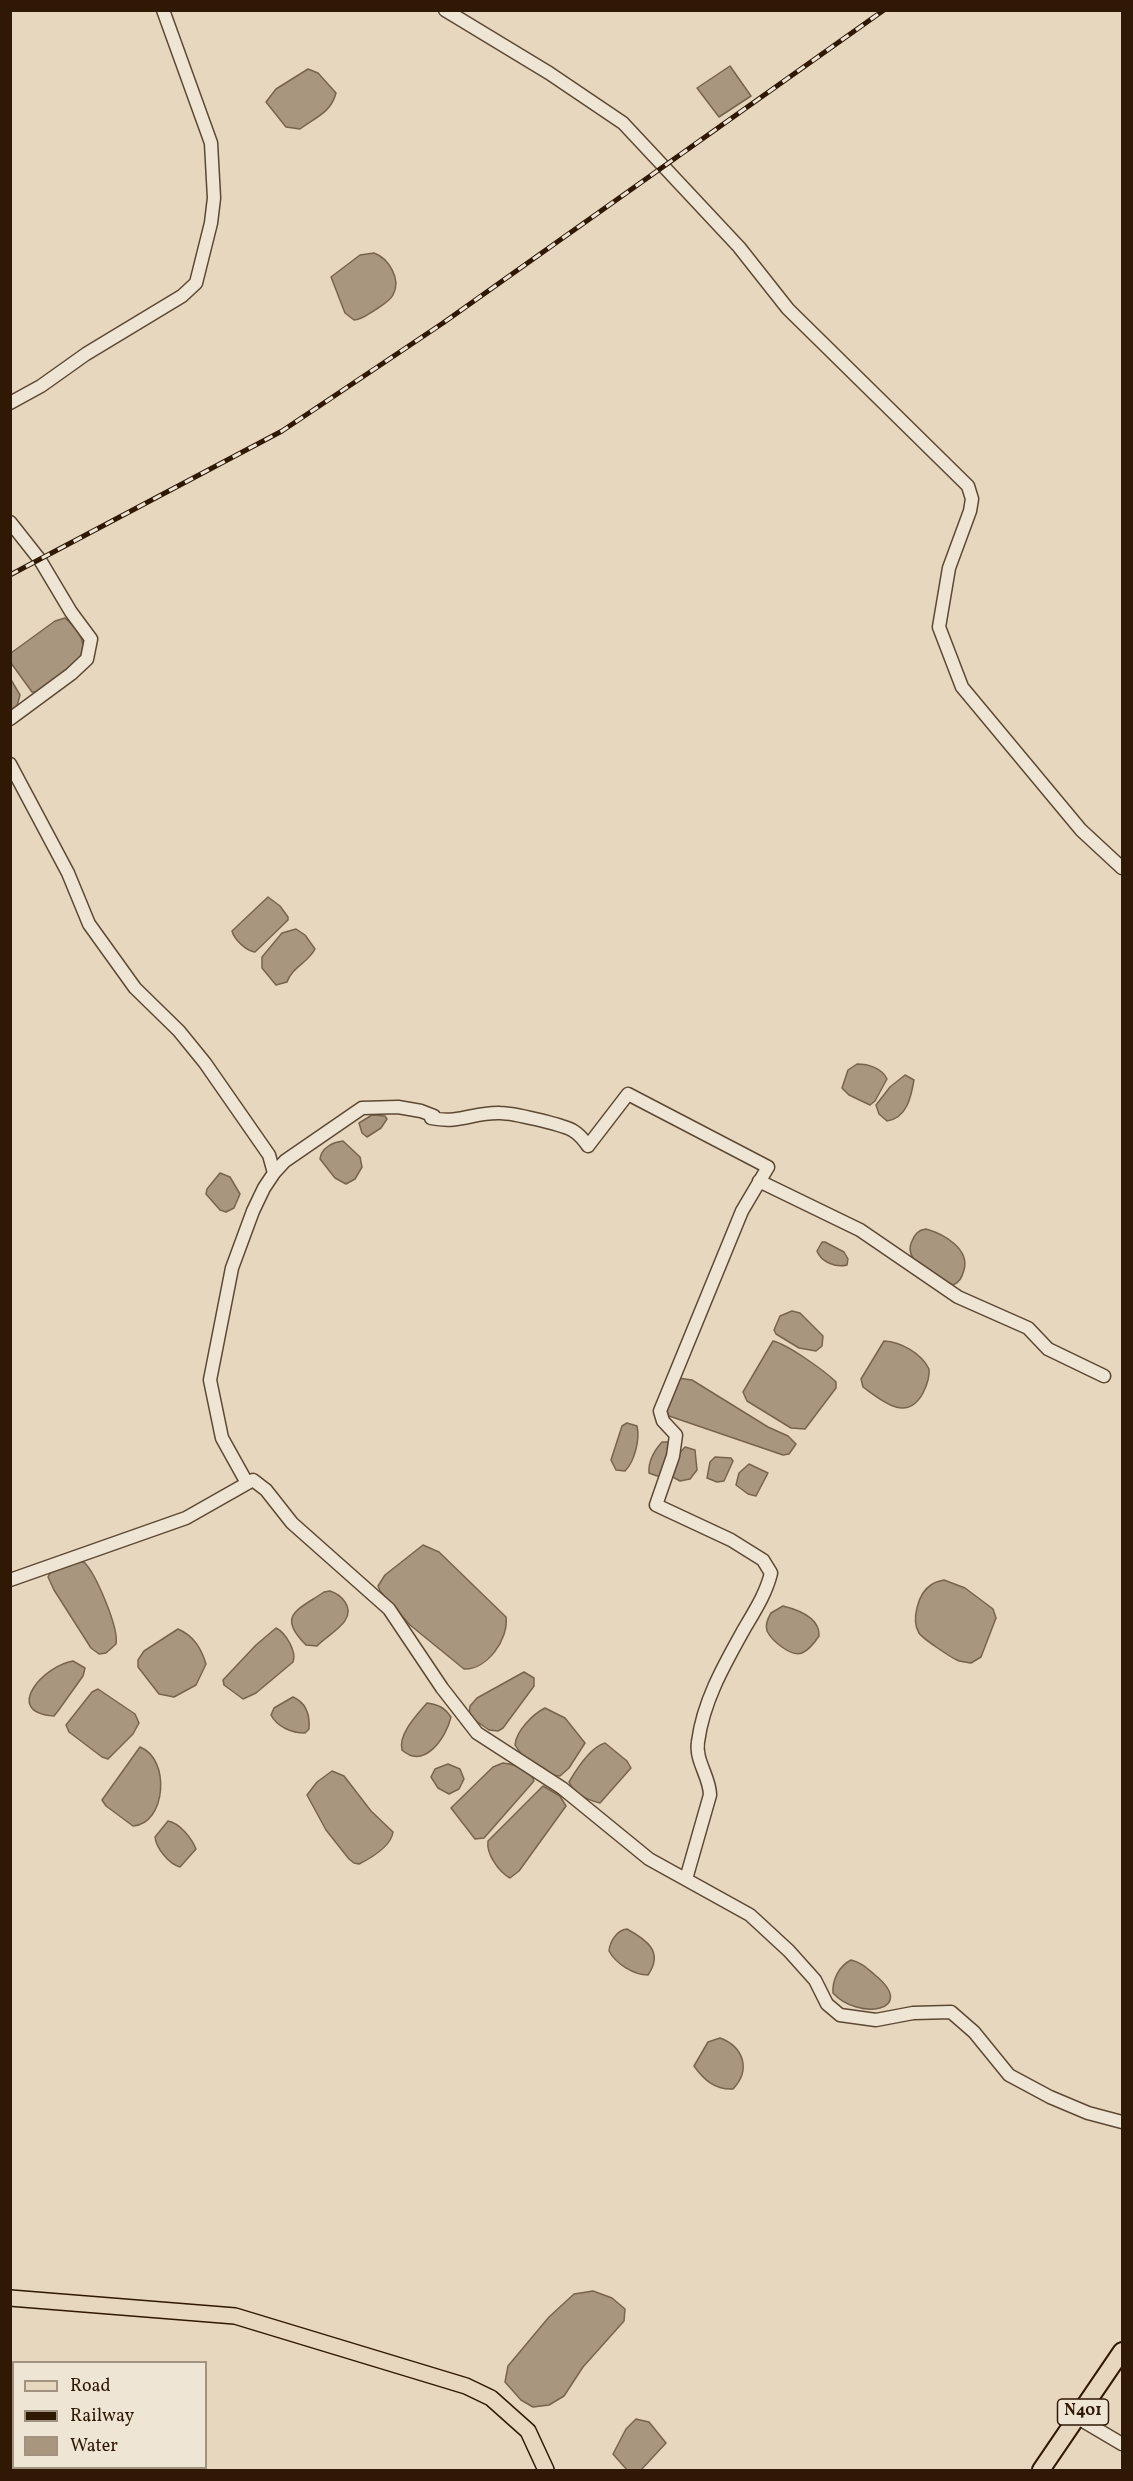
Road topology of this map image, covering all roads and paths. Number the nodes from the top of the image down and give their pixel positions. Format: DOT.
graph roads {
  1 [pos="163,10"];
  2 [pos="445,10"];
  3 [pos="10,403"];
  4 [pos="10,522"];
  5 [pos="10,719"];
  6 [pos="10,764"];
  7 [pos="1122,868"];
  8 [pos="274,1173"];
  9 [pos="759,1181"];
  10 [pos="1104,1376"];
  11 [pos="247,1483"];
  12 [pos="10,1580"];
  13 [pos="686,1879"];
  14 [pos="1122,2122"];
  15 [pos="10,2298"];
  16 [pos="1122,2351"];
  17 [pos="1078,2418"];
  18 [pos="1122,2444"];
  19 [pos="546,2470"];
  20 [pos="1041,2470"];
  1 -- 3 [label="street"];
  2 -- 7 [label="street"];
  4 -- 5 [label="street"];
  6 -- 8 [label="street"];
  8 -- 9 [label="street"];
  8 -- 11 [label="street"];
  9 -- 10 [label="street"];
  9 -- 13 [label="street"];
  11 -- 12 [label="street"];
  11 -- 13 [label="street"];
  13 -- 14 [label="street"];
  15 -- 19 [label="main road"];
  16 -- 17 [label="highway, N401"];
  17 -- 18 [label="street"];
  17 -- 20 [label="highway, N401"];
}
